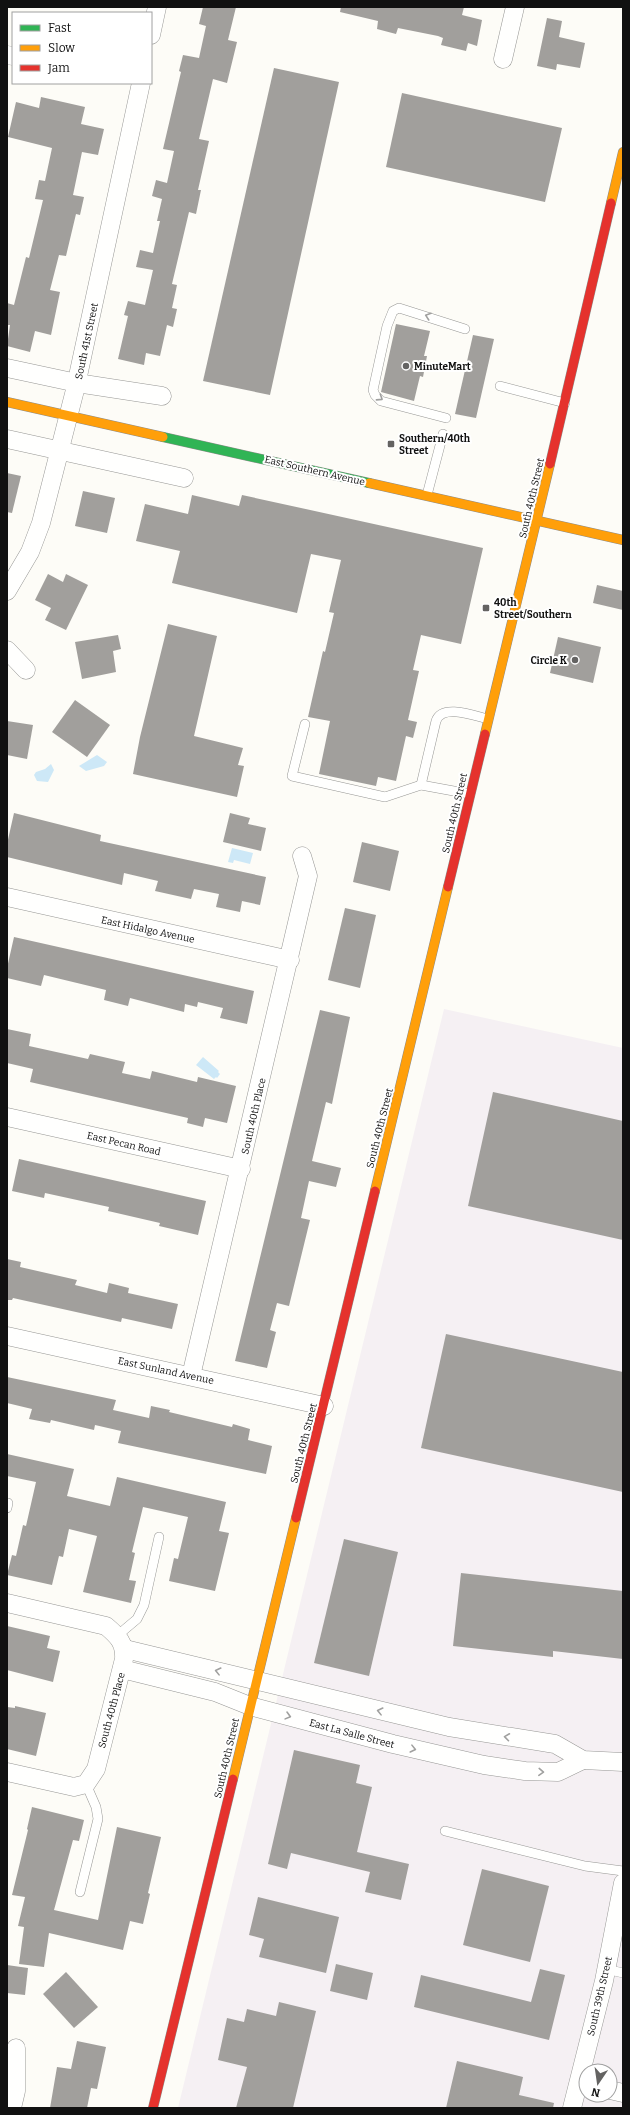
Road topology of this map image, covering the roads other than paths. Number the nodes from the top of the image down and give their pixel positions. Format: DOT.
graph roads {
  1 [pos="157,7"];
  2 [pos="515,7"];
  3 [pos="152,30"];
  4 [pos="503,59"];
  5 [pos="138,84"];
  6 [pos="623,152"];
  7 [pos="465,329"];
  8 [pos="7,368"];
  9 [pos="77,383"];
  10 [pos="500,386"];
  11 [pos="162,396"];
  12 [pos="7,402"];
  13 [pos="564,403"];
  14 [pos="69,415"];
  15 [pos="446,418"];
  16 [pos="442,434"];
  17 [pos="7,439"];
  18 [pos="59,450"];
  19 [pos="184,478"];
  20 [pos="427,496"];
  21 [pos="537,520"];
  22 [pos="623,540"];
  23 [pos="7,591"];
  24 [pos="7,650"];
  25 [pos="26,670"];
  26 [pos="488,719"];
  27 [pos="304,724"];
  28 [pos="422,785"];
  29 [pos="470,794"];
  30 [pos="302,856"];
  31 [pos="7,897"];
  32 [pos="290,960"];
  33 [pos="7,1117"];
  34 [pos="241,1169"];
  35 [pos="7,1336"];
  36 [pos="191,1376"];
  37 [pos="324,1406"];
  38 [pos="159,1536"];
  39 [pos="7,1603"];
  40 [pos="122,1642"];
  41 [pos="169,1659"];
  42 [pos="122,1669"];
  43 [pos="164,1680"];
  44 [pos="256,1680"];
  45 [pos="250,1706"];
  46 [pos="583,1760"];
  47 [pos="623,1762"];
  48 [pos="7,1772"];
  49 [pos="86,1784"];
  50 [pos="445,1830"];
  51 [pos="623,1871"];
  52 [pos="80,1892"];
  53 [pos="622,1892"];
  54 [pos="614,1971"];
  55 [pos="16,2048"];
  56 [pos="588,2063"];
  57 [pos="578,2093"];
  58 [pos="12,2108"];
  59 [pos="153,2108"];
  60 [pos="572,2108"];
  1 -- 3 [label="street"];
  2 -- 4 [label="street"];
  5 -- 9 [label="street, South 41st Street"];
  6 -- 13 [label="main road, South 40th Street"];
  7 -- 15 [label="lane, one-way"];
  8 -- 9 [label="street"];
  9 -- 11 [label="street"];
  9 -- 14 [label="street, South 41st Street"];
  10 -- 13 [label="lane"];
  12 -- 14 [label="main road, East Southern Avenue"];
  13 -- 21 [label="main road, South 40th Street"];
  14 -- 18 [label="street, South 41st Street"];
  14 -- 20 [label="main road, East Southern Avenue"];
  16 -- 20 [label="lane"];
  17 -- 18 [label="street"];
  18 -- 19 [label="street"];
  18 -- 23 [label="street, South 41st Street"];
  20 -- 21 [label="main road, East Southern Avenue"];
  21 -- 22 [label="main road, East Southern Avenue"];
  21 -- 26 [label="main road, South 40th Street"];
  24 -- 25 [label="street"];
  26 -- 28 [label="lane"];
  26 -- 29 [label="main road, South 40th Street"];
  27 -- 28 [label="lane"];
  28 -- 29 [label="lane"];
  29 -- 37 [label="main road, South 40th Street"];
  30 -- 32 [label="street, South 40th Place"];
  31 -- 32 [label="street, East Hidalgo Avenue"];
  32 -- 34 [label="street, South 40th Place"];
  33 -- 34 [label="street, East Pecan Road"];
  34 -- 36 [label="street, South 40th Place"];
  35 -- 36 [label="street, East Sunland Avenue"];
  36 -- 37 [label="street, East Sunland Avenue"];
  37 -- 44 [label="main road, South 40th Street"];
  38 -- 40 [label="lane"];
  39 -- 40 [label="street, East La Salle Street"];
  40 -- 41 [label="street, East La Salle Street"];
  40 -- 42 [label="street, South 40th Place"];
  41 -- 43 [label="street"];
  44 -- 41 [label="street, East La Salle Street, one-way"];
  42 -- 43 [label="street, East La Salle Street"];
  42 -- 49 [label="street, South 40th Place"];
  43 -- 45 [label="street, East La Salle Street"];
  44 -- 45 [label="main road, South 40th Street"];
  46 -- 44 [label="street, East La Salle Street, one-way"];
  45 -- 46 [label="street, East La Salle Street, one-way"];
  45 -- 59 [label="main road, South 40th Street"];
  46 -- 47 [label="street, East La Salle Street"];
  48 -- 49 [label="street"];
  49 -- 52 [label="lane"];
  50 -- 51 [label="lane"];
  53 -- 54 [label="street, South 39th Street"];
  54 -- 56 [label="street, South 39th Street"];
  55 -- 58 [label="street"];
  57 -- 60 [label="street, South 39th Street"];
}
